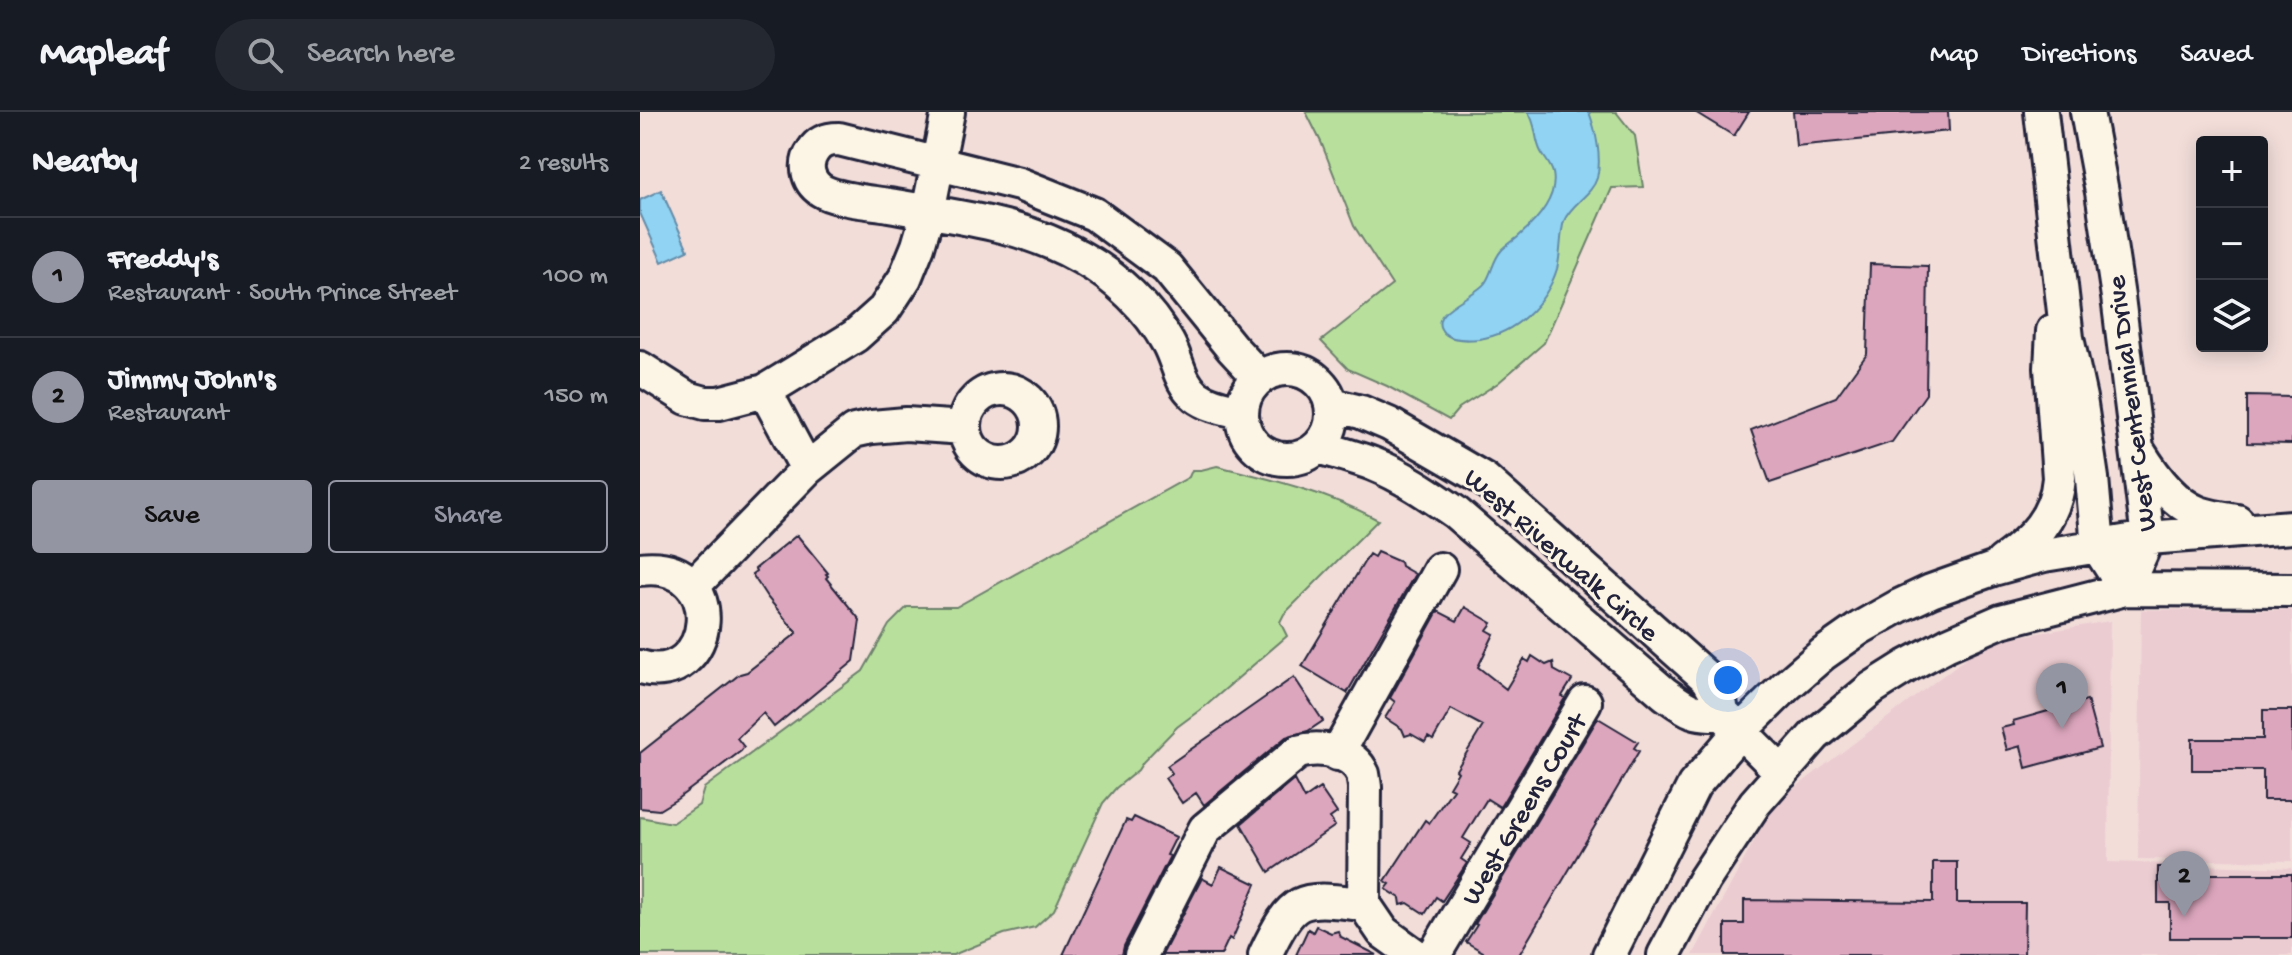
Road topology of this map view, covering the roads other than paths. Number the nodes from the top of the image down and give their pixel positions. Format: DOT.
graph roads {
  1 [pos="948,112"];
  2 [pos="2041,112"];
  3 [pos="2087,112"];
  4 [pos="937,164"];
  5 [pos="928,212"];
  6 [pos="2060,284"];
  7 [pos="640,368"];
  8 [pos="1260,378"];
  9 [pos="765,391"];
  10 [pos="1332,405"];
  11 [pos="1242,412"];
  12 [pos="965,428"];
  13 [pos="1318,447"];
  14 [pos="2139,452"];
  15 [pos="807,469"];
  16 [pos="2286,528"];
  17 [pos="2148,538"];
  18 [pos="2098,547"];
  19 [pos="640,569"];
  20 [pos="1440,569"];
  21 [pos="1993,569"];
  22 [pos="693,586"];
  23 [pos="2125,589"];
  24 [pos="2292,590"];
  25 [pos="640,667"];
  26 [pos="1585,702"];
  27 [pos="1732,722"];
  28 [pos="1337,754"];
  29 [pos="1782,773"];
  30 [pos="1364,904"];
  31 [pos="1141,955"];
  32 [pos="1265,955"];
  33 [pos="1415,955"];
  34 [pos="1434,955"];
  35 [pos="1609,955"];
  36 [pos="1664,955"];
  1 -- 4 [label="street"];
  2 -- 6 [label="street, West Centennial Drive"];
  3 -- 14 [label="street, West Centennial Drive"];
  4 -- 5 [label="street"];
  4 -- 5 [label="street"];
  4 -- 8 [label="street"];
  5 -- 9 [label="street"];
  5 -- 11 [label="street"];
  6 -- 18 [label="street, West Centennial Drive"];
  6 -- 21 [label="street"];
  7 -- 9 [label="street"];
  8 -- 10 [label="street"];
  8 -- 11 [label="street"];
  9 -- 15 [label="street"];
  10 -- 13 [label="street"];
  10 -- 27 [label="street, West Riverwalk Circle"];
  11 -- 13 [label="street"];
  12 -- 15 [label="street"];
  13 -- 27 [label="street, West Riverwalk Circle"];
  14 -- 16 [label="street"];
  14 -- 17 [label="street, West Centennial Drive"];
  15 -- 22 [label="street"];
  16 -- 17 [label="street"];
  17 -- 18 [label="street"];
  17 -- 23 [label="street, West Centennial Drive"];
  18 -- 21 [label="street"];
  18 -- 23 [label="street, West Centennial Drive"];
  19 -- 22 [label="street"];
  20 -- 28 [label="street"];
  21 -- 27 [label="street"];
  22 -- 25 [label="street"];
  23 -- 24 [label="street"];
  23 -- 29 [label="street"];
  26 -- 34 [label="street, West Greens Court"];
  27 -- 29 [label="street, West Riverwalk Circle"];
  27 -- 35 [label="street"];
  28 -- 30 [label="street"];
  28 -- 31 [label="street"];
  29 -- 36 [label="street"];
  30 -- 32 [label="street"];
  30 -- 33 [label="street"];
}
